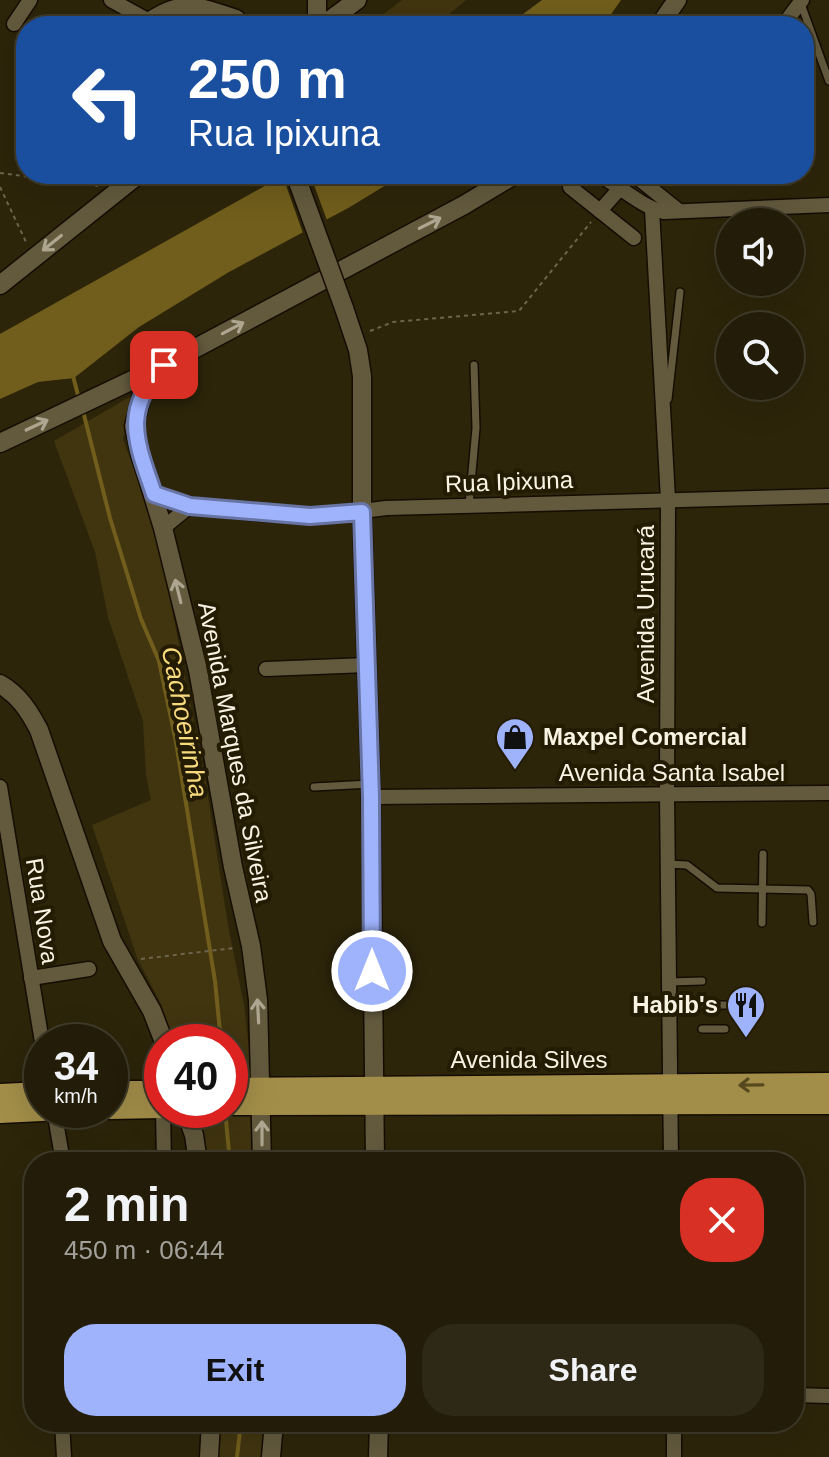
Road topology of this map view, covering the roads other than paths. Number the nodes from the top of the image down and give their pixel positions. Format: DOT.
graph roads {
  1 [pos="111,0"];
  2 [pos="357,0"];
  3 [pos="134,16"];
  4 [pos="156,16"];
  5 [pos="220,16"];
  6 [pos="334,16"];
  7 [pos="16,21"];
  8 [pos="14,24"];
  9 [pos="814,38"];
  10 [pos="829,81"];
  11 [pos="126,184"];
  12 [pos="299,184"];
  13 [pos="499,184"];
  14 [pos="616,184"];
  15 [pos="645,184"];
  16 [pos="570,187"];
  17 [pos="621,187"];
  18 [pos="829,205"];
  19 [pos="652,210"];
  20 [pos="600,211"];
  21 [pos="679,211"];
  22 [pos="634,238"];
  23 [pos="0,285"];
  24 [pos="680,292"];
  25 [pos="164,365"];
  26 [pos="474,365"];
  27 [pos="664,429"];
  28 [pos="0,443"];
  29 [pos="154,494"];
  30 [pos="829,496"];
  31 [pos="668,499"];
  32 [pos="469,505"];
  33 [pos="190,506"];
  34 [pos="362,512"];
  35 [pos="163,528"];
  36 [pos="367,665"];
  37 [pos="266,669"];
  38 [pos="0,684"];
  39 [pos="0,787"];
  40 [pos="314,787"];
  41 [pos="370,790"];
  42 [pos="829,793"];
  43 [pos="667,795"];
  44 [pos="763,854"];
  45 [pos="667,864"];
  46 [pos="762,888"];
  47 [pos="813,922"];
  48 [pos="762,923"];
  49 [pos="89,969"];
  50 [pos="31,978"];
  51 [pos="702,981"];
  52 [pos="668,982"];
  53 [pos="725,1005"];
  54 [pos="669,1006"];
  55 [pos="39,1024"];
  56 [pos="157,1024"];
  57 [pos="702,1029"];
  58 [pos="725,1029"];
  59 [pos="829,1084"];
  60 [pos="248,1087"];
  61 [pos="24,1094"];
  62 [pos="670,1094"];
  63 [pos="0,1095"];
  64 [pos="374,1095"];
  65 [pos="248,1096"];
  66 [pos="248,1100"];
  67 [pos="829,1103"];
  68 [pos="24,1111"];
  69 [pos="0,1112"];
  70 [pos="57,1128"];
  71 [pos="163,1128"];
  72 [pos="190,1128"];
  73 [pos="61,1152"];
  74 [pos="164,1152"];
  75 [pos="196,1152"];
  76 [pos="260,1152"];
  77 [pos="375,1152"];
  78 [pos="671,1152"];
  79 [pos="804,1395"];
  80 [pos="829,1396"];
  81 [pos="63,1432"];
  82 [pos="210,1432"];
  83 [pos="273,1432"];
  84 [pos="379,1432"];
  85 [pos="674,1432"];
  86 [pos="64,1457"];
  87 [pos="209,1457"];
  88 [pos="271,1457"];
  89 [pos="378,1457"];
  90 [pos="674,1457"];
  1 -- 3 [label="street"];
  2 -- 6 [label="street"];
  4 -- 5 [label="street"];
  7 -- 8 [label="street"];
  9 -- 10 [label="lane"];
  11 -- 23 [label="street, one-way"];
  12 -- 34 [label="street, bridge"];
  25 -- 13 [label="street, one-way"];
  14 -- 17 [label="street"];
  15 -- 21 [label="street"];
  16 -- 20 [label="street"];
  17 -- 19 [label="street"];
  17 -- 20 [label="street"];
  18 -- 21 [label="street"];
  19 -- 21 [label="street"];
  19 -- 27 [label="street, Avenida Urucará"];
  20 -- 22 [label="street"];
  24 -- 27 [label="lane"];
  28 -- 25 [label="street, one-way"];
  25 -- 29 [label="street, Avenida Marques da Silveira"];
  26 -- 32 [label="lane"];
  27 -- 31 [label="street, Avenida Urucará"];
  29 -- 33 [label="street, Rua Ipixuna"];
  29 -- 35 [label="street, Avenida Marques da Silveira"];
  30 -- 31 [label="street, Rua Ipixuna"];
  31 -- 32 [label="street, Rua Ipixuna"];
  31 -- 43 [label="street, Avenida Urucará"];
  32 -- 34 [label="street, Rua Ipixuna"];
  33 -- 34 [label="street, Rua Ipixuna"];
  33 -- 35 [label="street"];
  34 -- 36 [label="street"];
  60 -- 35 [label="street, Avenida Marques da Silveira, one-way"];
  36 -- 37 [label="street"];
  36 -- 41 [label="street"];
  38 -- 56 [label="street"];
  39 -- 50 [label="street, Rua Nova"];
  40 -- 41 [label="lane, Avenida Santa Isabel"];
  41 -- 43 [label="street, Avenida Santa Isabel"];
  41 -- 64 [label="street"];
  42 -- 43 [label="street, Avenida Santa Isabel"];
  43 -- 45 [label="street, Avenida Urucará"];
  44 -- 46 [label="lane"];
  45 -- 46 [label="lane"];
  45 -- 52 [label="street, Avenida Urucará"];
  46 -- 47 [label="lane"];
  46 -- 48 [label="lane"];
  49 -- 50 [label="street"];
  50 -- 55 [label="street, Rua Nova"];
  51 -- 52 [label="lane"];
  52 -- 54 [label="street, Avenida Urucará"];
  53 -- 54 [label="lane"];
  54 -- 62 [label="street, Avenida Urucará"];
  57 -- 58 [label="lane"];
  59 -- 62 [label="main road, Avenida Silves, one-way"];
  61 -- 63 [label="main road"];
  62 -- 64 [label="main road, Avenida Silves"];
  62 -- 67 [label="main road, Avenida Silves"];
  62 -- 78 [label="street, Avenida Urucará"];
  64 -- 65 [label="main road, Avenida Silves"];
  64 -- 77 [label="street"];
  76 -- 66 [label="street, Avenida Marques da Silveira, one-way"];
  68 -- 69 [label="main road"];
  70 -- 73 [label="street"];
  71 -- 74 [label="street"];
  72 -- 75 [label="street"];
  79 -- 80 [label="street"];
  81 -- 86 [label="street"];
  82 -- 87 [label="street"];
  83 -- 88 [label="street"];
  84 -- 89 [label="street"];
  85 -- 90 [label="street"];
}
